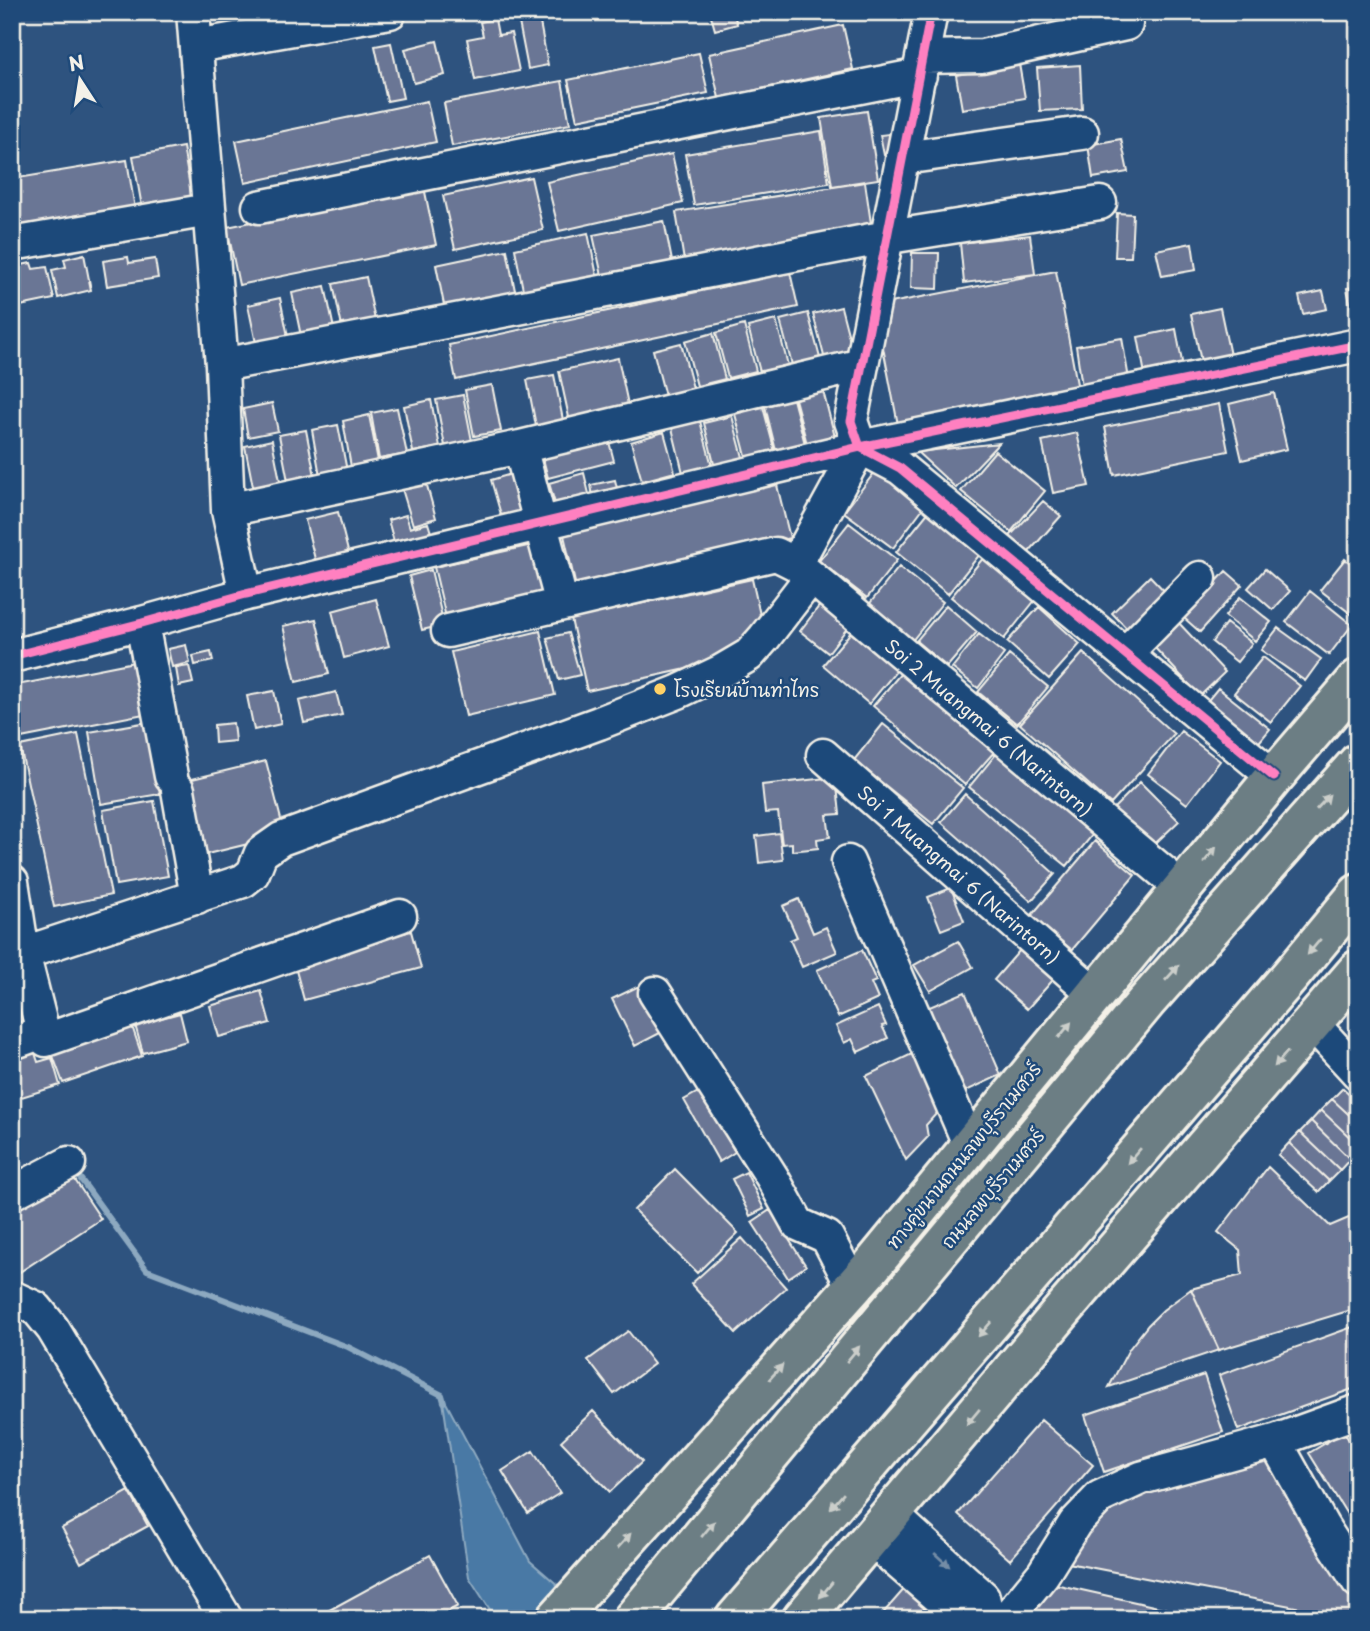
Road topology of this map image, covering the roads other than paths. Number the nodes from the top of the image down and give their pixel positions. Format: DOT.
graph roads {
  1 [pos="193,12"];
  2 [pos="390,12"];
  3 [pos="931,12"];
  4 [pos="1126,24"];
  5 [pos="196,46"];
  6 [pos="922,66"];
  7 [pos="1082,133"];
  8 [pos="903,158"];
  9 [pos="1100,203"];
  10 [pos="259,207"];
  11 [pos="209,210"];
  12 [pos="887,238"];
  13 [pos="12,244"];
  14 [pos="1358,345"];
  15 [pos="222,365"];
  16 [pos="862,365"];
  17 [pos="520,447"];
  18 [pos="860,447"];
  19 [pos="228,510"];
  20 [pos="540,523"];
  21 [pos="803,571"];
  22 [pos="1200,579"];
  23 [pos="246,594"];
  24 [pos="562,604"];
  25 [pos="142,623"];
  26 [pos="448,631"];
  27 [pos="1126,653"];
  28 [pos="12,656"];
  29 [pos="1358,679"];
  30 [pos="823,755"];
  31 [pos="1358,763"];
  32 [pos="1274,777"];
  33 [pos="848,862"];
  34 [pos="12,882"];
  35 [pos="1182,888"];
  36 [pos="1358,894"];
  37 [pos="197,897"];
  38 [pos="400,916"];
  39 [pos="18,955"];
  40 [pos="1358,970"];
  41 [pos="1291,975"];
  42 [pos="655,993"];
  43 [pos="1095,994"];
  44 [pos="1146,1002"];
  45 [pos="1312,1023"];
  46 [pos="43,1032"];
  47 [pos="12,1043"];
  48 [pos="1358,1073"];
  49 [pos="970,1146"];
  50 [pos="69,1163"];
  51 [pos="12,1194"];
  52 [pos="862,1277"];
  53 [pos="12,1297"];
  54 [pos="1064,1309"];
  55 [pos="1358,1410"];
  56 [pos="1275,1441"];
  57 [pos="880,1526"];
  58 [pos="1357,1577"];
  59 [pos="567,1605"];
  60 [pos="226,1619"];
  61 [pos="633,1619"];
  62 [pos="735,1619"];
  63 [pos="802,1619"];
  64 [pos="963,1619"];
  65 [pos="988,1619"];
  66 [pos="1006,1619"];
  1 -- 5 [label="street"];
  2 -- 5 [label="street"];
  3 -- 6 [label="street"];
  4 -- 6 [label="street"];
  5 -- 11 [label="street"];
  6 -- 8 [label="street"];
  6 -- 10 [label="street"];
  7 -- 8 [label="street"];
  8 -- 12 [label="street"];
  9 -- 12 [label="street"];
  11 -- 13 [label="street"];
  11 -- 15 [label="street"];
  12 -- 15 [label="street"];
  12 -- 16 [label="street"];
  14 -- 18 [label="street"];
  15 -- 19 [label="street"];
  16 -- 17 [label="street"];
  16 -- 18 [label="street"];
  17 -- 19 [label="street"];
  17 -- 20 [label="street"];
  18 -- 20 [label="street"];
  18 -- 21 [label="street"];
  18 -- 27 [label="street"];
  19 -- 23 [label="street"];
  20 -- 23 [label="street"];
  20 -- 24 [label="street"];
  21 -- 24 [label="street, Soi 2 Muangmai 6 (Narintorn)"];
  21 -- 35 [label="street, Soi 2 Muangmai 6 (Narintorn)"];
  21 -- 37 [label="street"];
  22 -- 27 [label="street"];
  23 -- 25 [label="street"];
  24 -- 26 [label="street, Soi 2 Muangmai 6 (Narintorn)"];
  25 -- 28 [label="street"];
  25 -- 37 [label="street"];
  27 -- 32 [label="street"];
  29 -- 32 [label="main road, ทางคู่ขนานถนนลพบุรีราเมศวร์"];
  30 -- 43 [label="street, Soi 1 Muangmai 6 (Narintorn)"];
  44 -- 31 [label="main road, ถนนลพบุรีราเมศวร์, one-way"];
  35 -- 32 [label="main road, ทางคู่ขนานถนนลพบุรีราเมศวร์, one-way"];
  33 -- 49 [label="street"];
  34 -- 39 [label="street"];
  35 -- 43 [label="main road, ทางคู่ขนานถนนลพบุรีราเมศวร์"];
  36 -- 41 [label="main road, one-way"];
  37 -- 39 [label="street"];
  38 -- 46 [label="street"];
  39 -- 46 [label="street"];
  40 -- 45 [label="main road"];
  41 -- 54 [label="main road"];
  41 -- 62 [label="main road, one-way"];
  42 -- 52 [label="street"];
  49 -- 43 [label="main road, ทางคู่ขนานถนนลพบุรีราเมศวร์, one-way"];
  44 -- 52 [label="main road"];
  61 -- 44 [label="main road, ถนนลพบุรีราเมศวร์, one-way"];
  45 -- 48 [label="street"];
  45 -- 54 [label="main road, one-way"];
  46 -- 47 [label="street"];
  49 -- 52 [label="main road, ทางคู่ขนานถนนลพบุรีราเมศวร์"];
  50 -- 51 [label="street"];
  59 -- 52 [label="main road, ทางคู่ขนานถนนลพบุรีราเมศวร์, one-way"];
  53 -- 60 [label="street"];
  54 -- 57 [label="main road, one-way"];
  55 -- 56 [label="street"];
  56 -- 58 [label="street"];
  56 -- 66 [label="street"];
  57 -- 63 [label="main road, one-way"];
  57 -- 64 [label="street"];
  57 -- 65 [label="street, one-way"];
}
